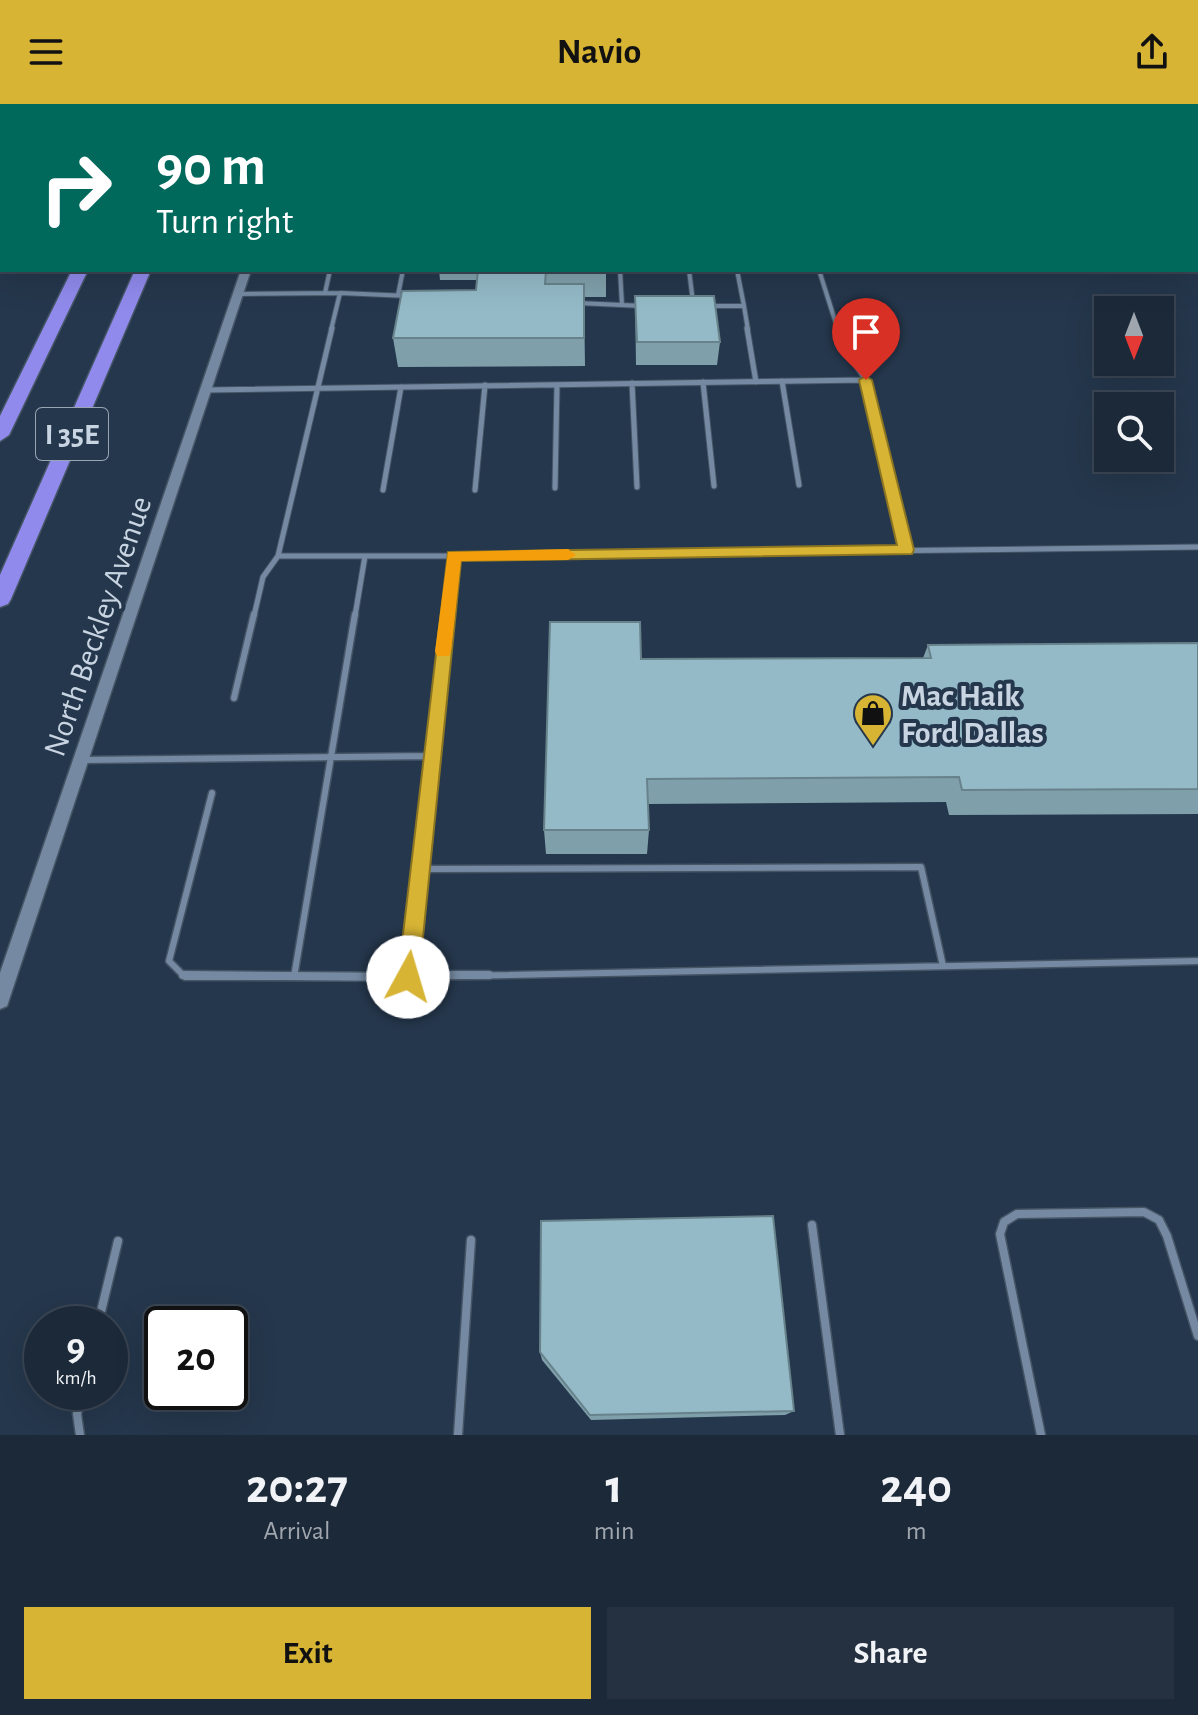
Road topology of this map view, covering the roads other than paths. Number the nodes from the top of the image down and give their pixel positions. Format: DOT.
graph roads {
  1 [pos="79,272"];
  2 [pos="142,272"];
  3 [pos="245,272"];
  4 [pos="330,272"];
  5 [pos="403,272"];
  6 [pos="620,272"];
  7 [pos="689,272"];
  8 [pos="737,272"];
  9 [pos="820,272"];
  10 [pos="325,293"];
  11 [pos="340,293"];
  12 [pos="238,294"];
  13 [pos="398,295"];
  14 [pos="412,296"];
  15 [pos="577,303"];
  16 [pos="622,305"];
  17 [pos="646,306"];
  18 [pos="744,306"];
  19 [pos="866,380"];
  20 [pos="782,381"];
  21 [pos="703,382"];
  22 [pos="756,382"];
  23 [pos="632,383"];
  24 [pos="485,385"];
  25 [pos="557,385"];
  26 [pos="401,387"];
  27 [pos="319,388"];
  28 [pos="207,390"];
  29 [pos="0,435"];
  30 [pos="799,485"];
  31 [pos="714,486"];
  32 [pos="637,487"];
  33 [pos="555,488"];
  34 [pos="383,490"];
  35 [pos="475,490"];
  36 [pos="1198,547"];
  37 [pos="906,550"];
  38 [pos="278,556"];
  39 [pos="365,556"];
  40 [pos="454,556"];
  41 [pos="0,599"];
  42 [pos="234,698"];
  43 [pos="431,756"];
  44 [pos="333,757"];
  45 [pos="82,760"];
  46 [pos="212,793"];
  47 [pos="419,869"];
  48 [pos="1198,961"];
  49 [pos="943,966"];
  50 [pos="294,977"];
  51 [pos="408,977"];
  52 [pos="0,1000"];
  53 [pos="812,1225"];
  54 [pos="471,1240"];
  55 [pos="118,1241"];
  56 [pos="102,1306"];
  57 [pos="1198,1336"];
  58 [pos="78,1410"];
  59 [pos="80,1435"];
  60 [pos="458,1435"];
  61 [pos="840,1435"];
  62 [pos="1041,1435"];
  1 -- 29 [label="highway, I 35E"];
  2 -- 41 [label="highway, I 35E"];
  3 -- 12 [label="main road, North Beckley Avenue"];
  4 -- 10 [label="lane"];
  5 -- 13 [label="lane"];
  6 -- 16 [label="lane"];
  7 -- 18 [label="lane"];
  8 -- 18 [label="lane"];
  9 -- 19 [label="lane"];
  10 -- 11 [label="lane"];
  10 -- 12 [label="lane"];
  11 -- 13 [label="lane"];
  11 -- 27 [label="lane"];
  12 -- 28 [label="main road, North Beckley Avenue"];
  13 -- 14 [label="lane"];
  15 -- 16 [label="lane"];
  16 -- 17 [label="lane"];
  18 -- 22 [label="lane"];
  19 -- 20 [label="lane"];
  19 -- 37 [label="lane"];
  20 -- 22 [label="lane"];
  20 -- 30 [label="lane"];
  21 -- 22 [label="lane"];
  21 -- 23 [label="lane"];
  21 -- 31 [label="lane"];
  23 -- 25 [label="lane"];
  23 -- 32 [label="lane"];
  24 -- 25 [label="lane"];
  24 -- 26 [label="lane"];
  24 -- 35 [label="lane"];
  25 -- 33 [label="lane"];
  26 -- 27 [label="lane"];
  26 -- 34 [label="lane"];
  27 -- 28 [label="lane"];
  27 -- 38 [label="lane"];
  28 -- 45 [label="main road, North Beckley Avenue"];
  36 -- 37 [label="lane"];
  37 -- 40 [label="lane"];
  38 -- 39 [label="lane"];
  38 -- 42 [label="lane"];
  39 -- 40 [label="lane"];
  39 -- 44 [label="lane"];
  40 -- 43 [label="lane"];
  43 -- 44 [label="lane"];
  43 -- 47 [label="lane"];
  44 -- 45 [label="lane"];
  44 -- 50 [label="lane"];
  45 -- 52 [label="main road, North Beckley Avenue"];
  46 -- 50 [label="lane"];
  47 -- 49 [label="lane"];
  47 -- 51 [label="lane"];
  48 -- 49 [label="lane"];
  49 -- 51 [label="lane"];
  50 -- 51 [label="lane"];
  53 -- 61 [label="lane"];
  54 -- 60 [label="lane"];
  55 -- 56 [label="lane"];
  57 -- 62 [label="lane"];
  58 -- 59 [label="lane"];
}
